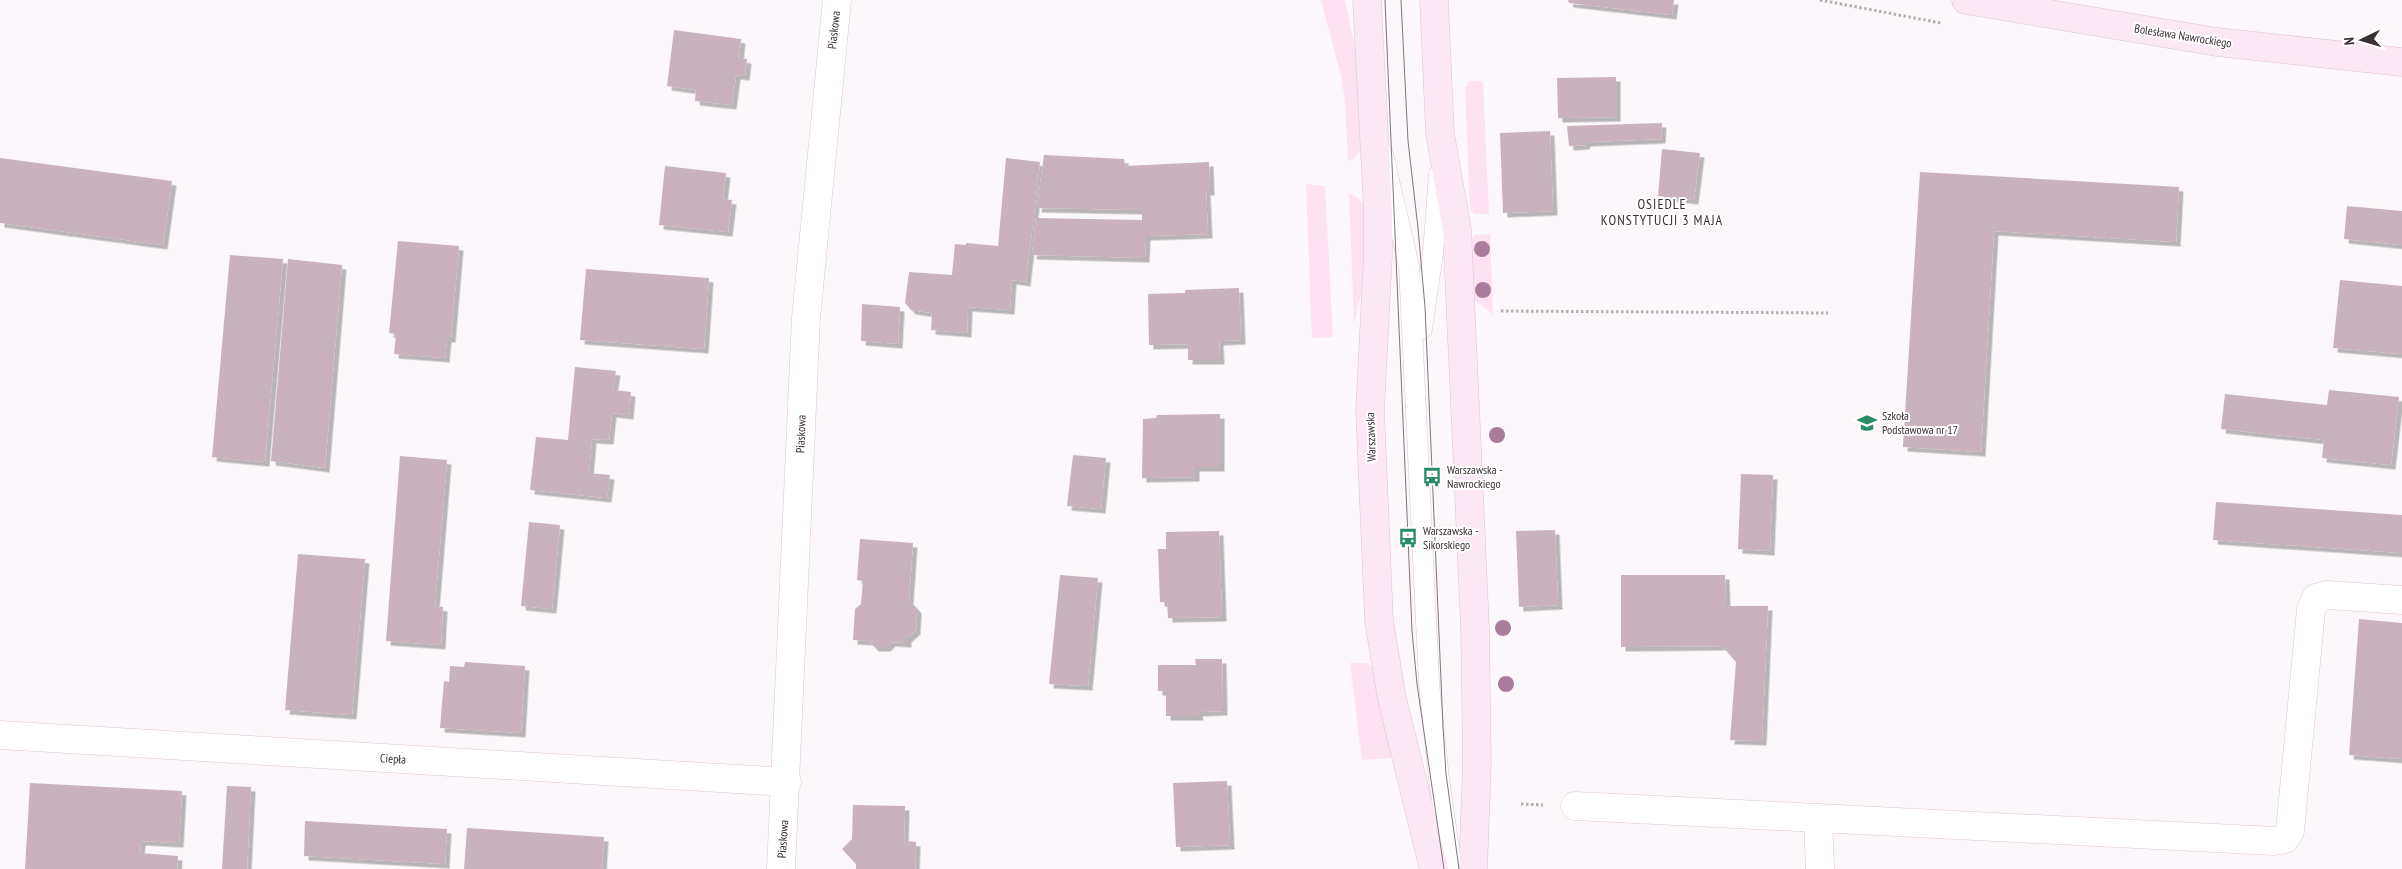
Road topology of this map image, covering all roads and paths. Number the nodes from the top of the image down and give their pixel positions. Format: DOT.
graph roads {
  1 [pos="837,0"];
  2 [pos="1367,0"];
  3 [pos="1434,0"];
  4 [pos="1966,0"];
  5 [pos="2402,62"];
  6 [pos="1373,108"];
  7 [pos="1440,134"];
  8 [pos="1501,311"];
  9 [pos="1828,313"];
  10 [pos="1416,408"];
  11 [pos="2402,600"];
  12 [pos="0,735"];
  13 [pos="787,782"];
  14 [pos="1575,806"];
  15 [pos="1818,818"];
  16 [pos="781,869"];
  17 [pos="1434,869"];
  18 [pos="1452,869"];
  19 [pos="1473,869"];
  20 [pos="1820,869"];
  1 -- 13 [label="street, Piaskowa"];
  2 -- 6 [label="street, Warszawska"];
  3 -- 7 [label="street"];
  4 -- 5 [label="street, Bolesława Nawrockiego"];
  6 -- 10 [label="lane"];
  6 -- 17 [label="street, Warszawska"];
  7 -- 10 [label="lane"];
  7 -- 19 [label="street"];
  8 -- 9 [label="path"];
  10 -- 18 [label="lane"];
  11 -- 15 [label="street"];
  12 -- 13 [label="street, Ciepła"];
  13 -- 16 [label="street, Piaskowa"];
  14 -- 15 [label="street"];
  15 -- 20 [label="street"];
}
